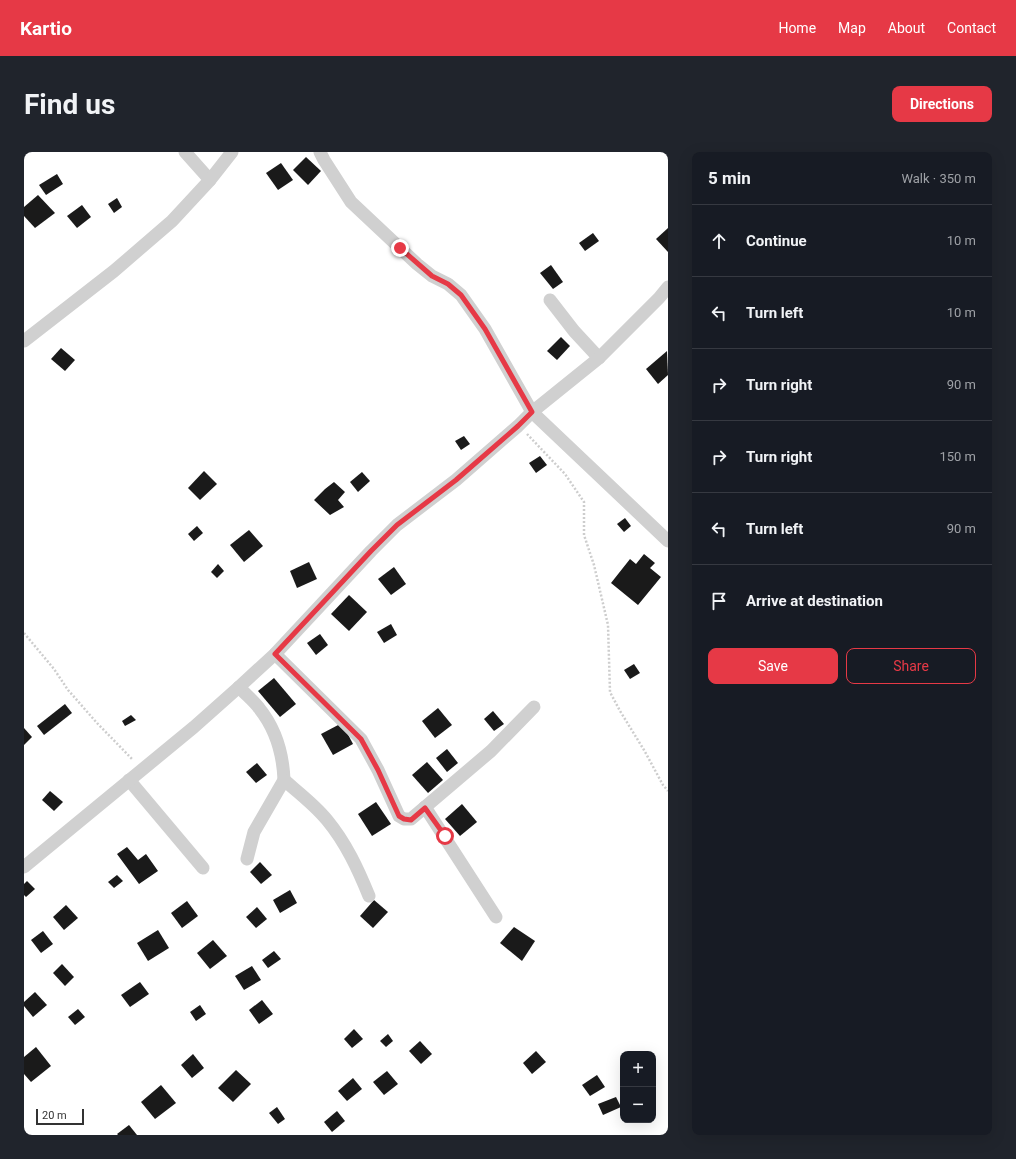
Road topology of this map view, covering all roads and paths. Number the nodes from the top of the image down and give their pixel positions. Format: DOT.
graph roads {
  1 [pos="185,152"];
  2 [pos="232,152"];
  3 [pos="320,152"];
  4 [pos="210,180"];
  5 [pos="668,287"];
  6 [pos="550,300"];
  7 [pos="24,341"];
  8 [pos="599,358"];
  9 [pos="532,412"];
  10 [pos="518,426"];
  11 [pos="668,541"];
  12 [pos="24,633"];
  13 [pos="275,654"];
  14 [pos="239,687"];
  15 [pos="534,707"];
  16 [pos="142,769"];
  17 [pos="129,780"];
  18 [pos="284,780"];
  19 [pos="668,791"];
  20 [pos="425,808"];
  21 [pos="247,859"];
  22 [pos="24,867"];
  23 [pos="203,868"];
  24 [pos="369,896"];
  25 [pos="496,917"];
  1 -- 4 [label="street"];
  2 -- 4 [label="street"];
  3 -- 9 [label="street"];
  4 -- 7 [label="street"];
  5 -- 8 [label="street"];
  6 -- 8 [label="street"];
  8 -- 9 [label="street"];
  9 -- 10 [label="street"];
  9 -- 11 [label="street"];
  10 -- 13 [label="street"];
  10 -- 19 [label="path"];
  12 -- 16 [label="path"];
  13 -- 14 [label="street"];
  13 -- 20 [label="street"];
  14 -- 16 [label="street"];
  14 -- 18 [label="street"];
  15 -- 20 [label="street"];
  16 -- 17 [label="street"];
  17 -- 22 [label="street"];
  17 -- 23 [label="street"];
  18 -- 21 [label="street"];
  18 -- 24 [label="street"];
  20 -- 25 [label="street"];
}
